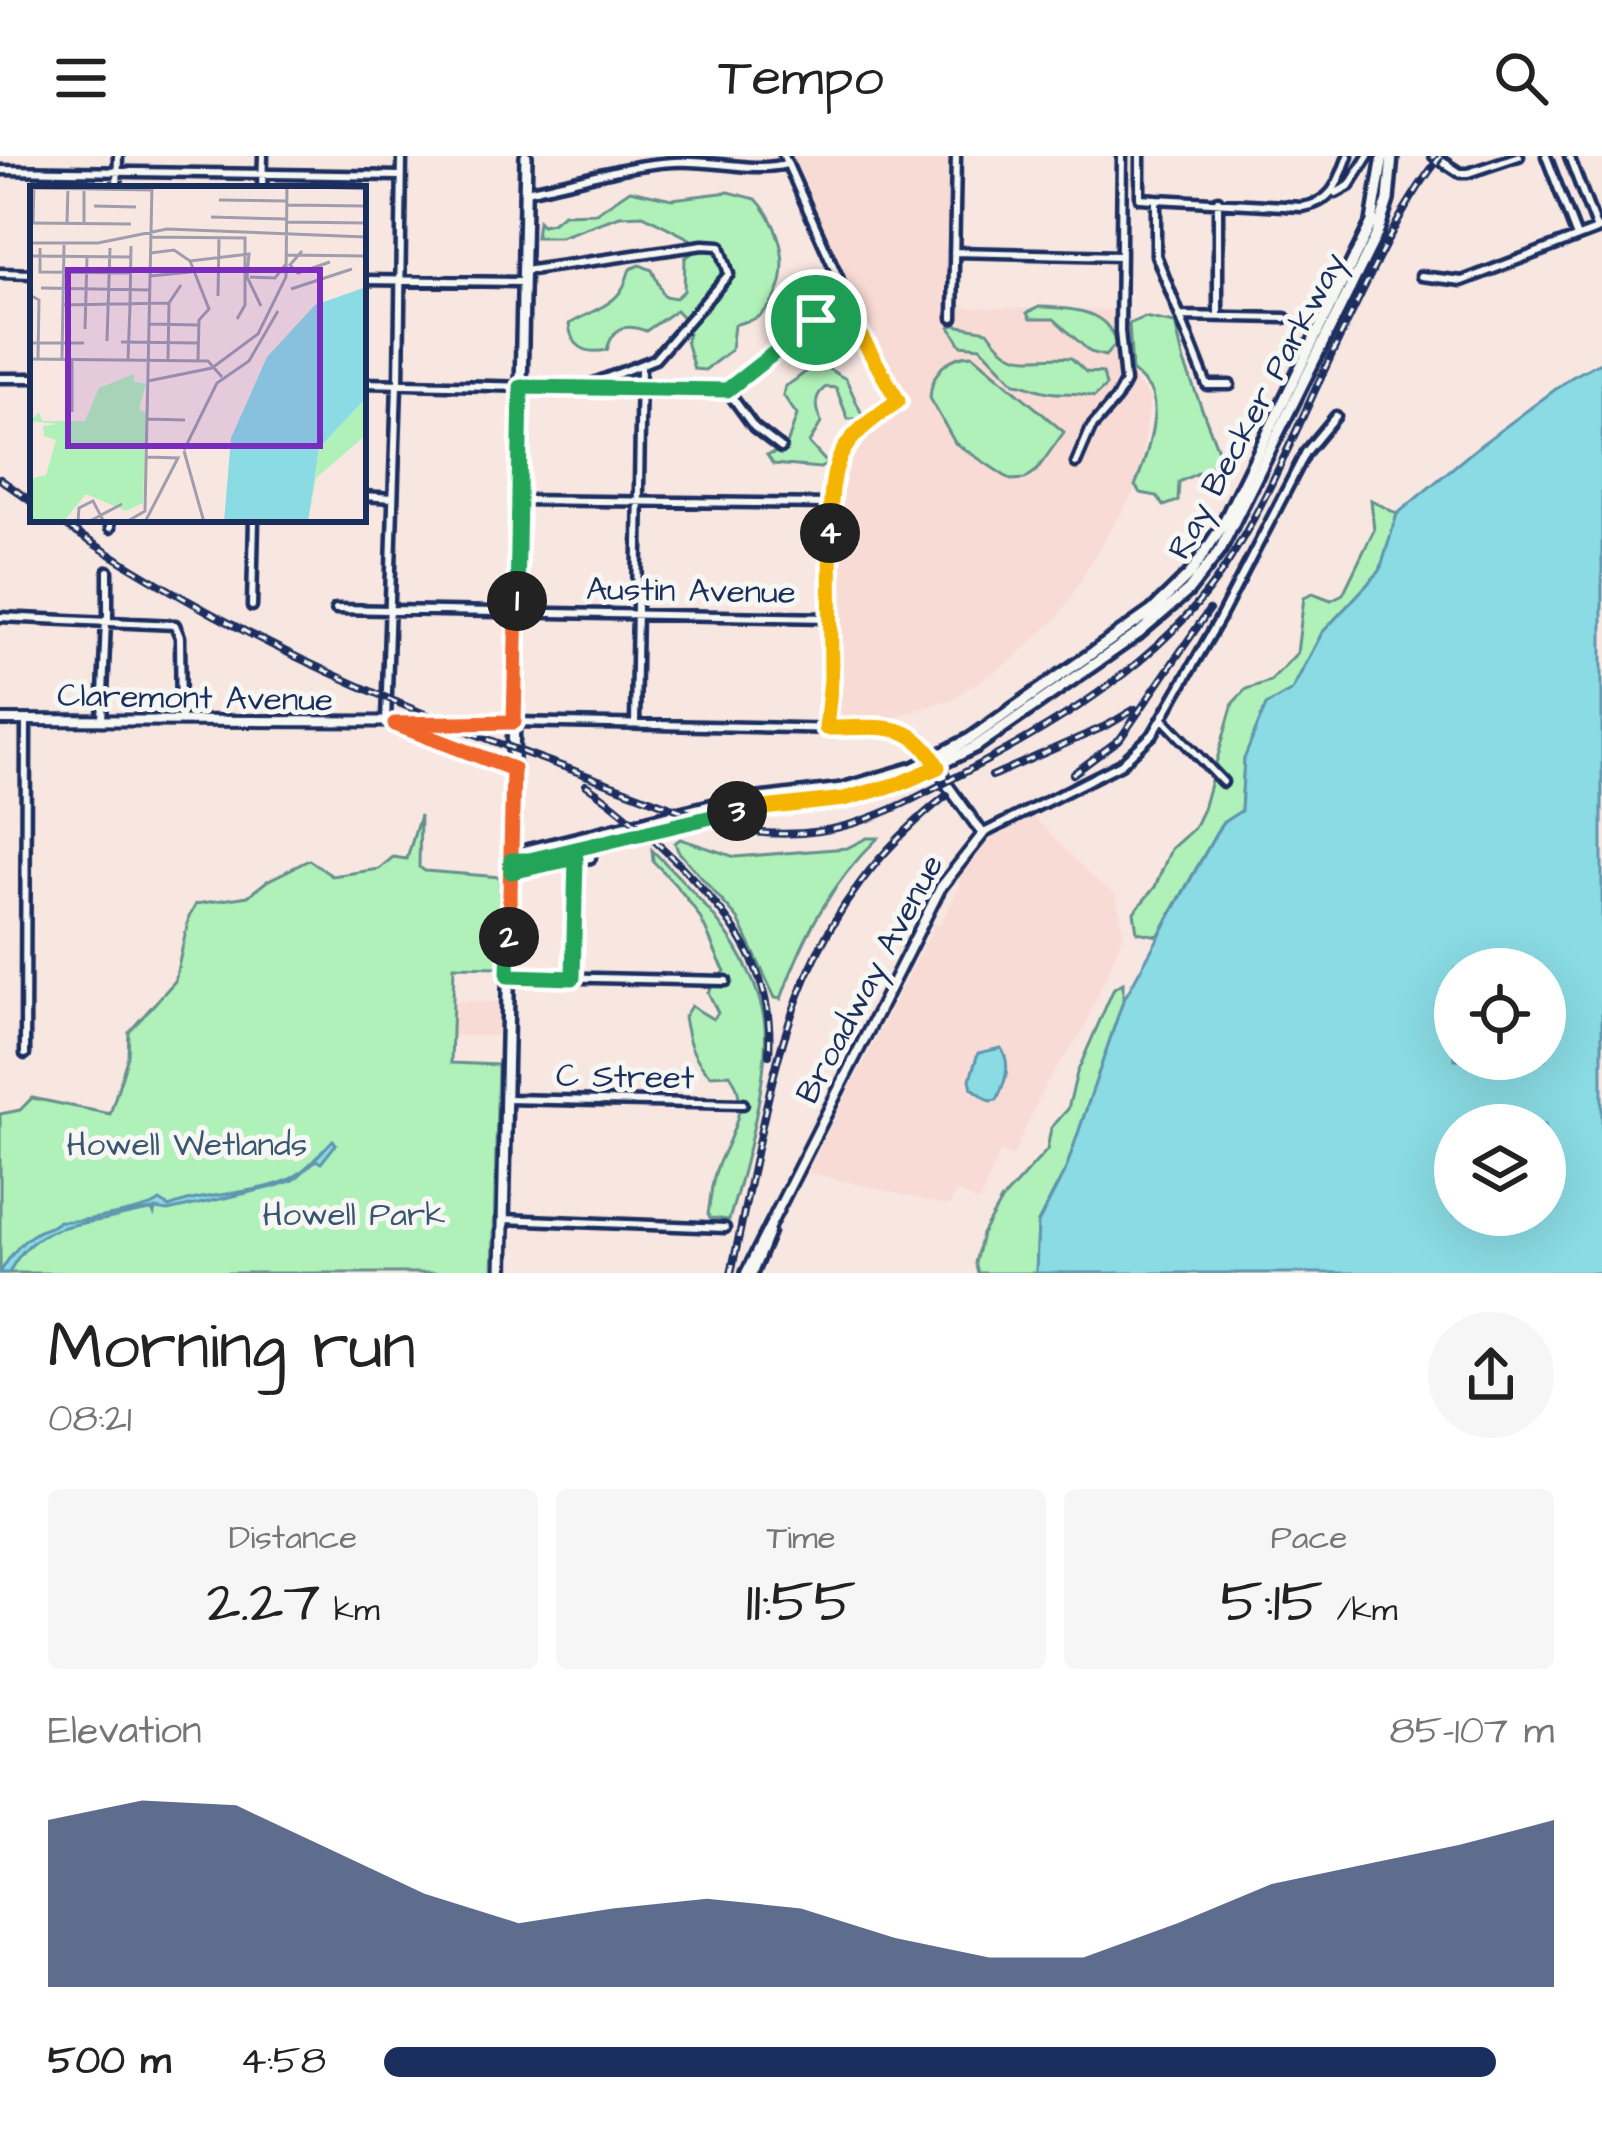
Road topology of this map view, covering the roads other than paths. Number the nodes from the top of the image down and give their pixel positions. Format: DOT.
graph roads {
  1 [pos="118,156"];
  2 [pos="263,156"];
  3 [pos="402,156"];
  4 [pos="526,156"];
  5 [pos="956,156"];
  6 [pos="1122,156"];
  7 [pos="1140,156"];
  8 [pos="1348,156"];
  9 [pos="1368,156"];
  10 [pos="1382,156"];
  11 [pos="1392,156"];
  12 [pos="1434,156"];
  13 [pos="1519,156"];
  14 [pos="1546,156"];
  15 [pos="1569,156"];
  16 [pos="785,160"];
  17 [pos="0,170"];
  18 [pos="118,172"];
  19 [pos="262,174"];
  20 [pos="401,176"];
  21 [pos="117,186"];
  22 [pos="262,186"];
  23 [pos="525,191"];
  24 [pos="1332,194"];
  25 [pos="1156,199"];
  26 [pos="1218,200"];
  27 [pos="1599,229"];
  28 [pos="1577,237"];
  29 [pos="954,252"];
  30 [pos="1120,256"];
  31 [pos="1420,276"];
  32 [pos="524,277"];
  33 [pos="366,280"];
  34 [pos="398,280"];
  35 [pos="848,314"];
  36 [pos="1180,316"];
  37 [pos="1218,316"];
  38 [pos="952,318"];
  39 [pos="1285,318"];
  40 [pos="641,367"];
  41 [pos="366,383"];
  42 [pos="398,384"];
  43 [pos="1230,385"];
  44 [pos="521,387"];
  45 [pos="581,388"];
  46 [pos="640,388"];
  47 [pos="727,390"];
  48 [pos="1336,416"];
  49 [pos="782,448"];
  50 [pos="1076,463"];
  51 [pos="366,496"];
  52 [pos="393,498"];
  53 [pos="519,500"];
  54 [pos="639,502"];
  55 [pos="830,504"];
  56 [pos="254,522"];
  57 [pos="109,571"];
  58 [pos="252,606"];
  59 [pos="336,610"];
  60 [pos="390,610"];
  61 [pos="516,612"];
  62 [pos="636,614"];
  63 [pos="0,617"];
  64 [pos="829,618"];
  65 [pos="107,619"];
  66 [pos="0,720"];
  67 [pos="26,720"];
  68 [pos="1163,720"];
  69 [pos="102,721"];
  70 [pos="181,722"];
  71 [pos="514,722"];
  72 [pos="391,724"];
  73 [pos="634,724"];
  74 [pos="826,728"];
  75 [pos="936,763"];
  76 [pos="513,769"];
  77 [pos="1223,782"];
  78 [pos="983,833"];
  79 [pos="576,858"];
  80 [pos="591,858"];
  81 [pos="511,866"];
  82 [pos="508,976"];
  83 [pos="573,978"];
  84 [pos="726,981"];
  85 [pos="25,1054"];
  86 [pos="506,1099"];
  87 [pos="743,1104"];
  88 [pos="503,1219"];
  89 [pos="725,1228"];
  90 [pos="502,1273"];
  91 [pos="749,1273"];
  1 -- 18 [label="street"];
  2 -- 19 [label="street"];
  3 -- 20 [label="street"];
  4 -- 23 [label="main road"];
  5 -- 29 [label="street"];
  6 -- 30 [label="street"];
  7 -- 25 [label="street"];
  8 -- 24 [label="street"];
  9 -- 24 [label="street"];
  10 -- 75 [label="main road, Ray Becker Parkway"];
  11 -- 75 [label="main road, Ray Becker Parkway"];
  12 -- 13 [label="street"];
  14 -- 28 [label="street"];
  15 -- 27 [label="street"];
  16 -- 23 [label="street"];
  16 -- 35 [label="street"];
  17 -- 18 [label="street"];
  18 -- 19 [label="street"];
  18 -- 21 [label="street"];
  19 -- 20 [label="street"];
  19 -- 22 [label="street"];
  20 -- 34 [label="street"];
  23 -- 32 [label="main road"];
  24 -- 26 [label="street"];
  25 -- 26 [label="street"];
  25 -- 36 [label="street"];
  26 -- 37 [label="street"];
  27 -- 28 [label="street"];
  28 -- 31 [label="street"];
  29 -- 30 [label="street"];
  29 -- 38 [label="street"];
  30 -- 50 [label="street"];
  32 -- 34 [label="street"];
  32 -- 40 [label="street"];
  32 -- 44 [label="main road"];
  33 -- 34 [label="street"];
  34 -- 42 [label="street"];
  35 -- 47 [label="street"];
  35 -- 55 [label="street"];
  36 -- 37 [label="street"];
  36 -- 43 [label="street"];
  37 -- 39 [label="street"];
  40 -- 45 [label="street"];
  40 -- 46 [label="street"];
  41 -- 42 [label="street"];
  42 -- 44 [label="street"];
  42 -- 52 [label="street"];
  44 -- 45 [label="street"];
  44 -- 53 [label="main road"];
  45 -- 46 [label="street"];
  46 -- 47 [label="street"];
  46 -- 54 [label="street"];
  47 -- 49 [label="street"];
  48 -- 68 [label="street, Broadway Avenue"];
  51 -- 52 [label="street"];
  52 -- 60 [label="street"];
  53 -- 54 [label="street"];
  53 -- 61 [label="main road"];
  54 -- 55 [label="street"];
  54 -- 62 [label="street"];
  55 -- 64 [label="street"];
  56 -- 58 [label="street"];
  57 -- 65 [label="street"];
  59 -- 60 [label="street, Austin Avenue"];
  60 -- 61 [label="street, Austin Avenue"];
  60 -- 72 [label="street"];
  61 -- 62 [label="street, Austin Avenue"];
  61 -- 71 [label="main road"];
  62 -- 64 [label="street, Austin Avenue"];
  62 -- 73 [label="street"];
  63 -- 65 [label="street"];
  64 -- 74 [label="street"];
  65 -- 69 [label="street"];
  65 -- 70 [label="street"];
  66 -- 67 [label="street, Claremont Avenue"];
  67 -- 69 [label="street, Claremont Avenue"];
  67 -- 85 [label="street"];
  68 -- 77 [label="street"];
  68 -- 78 [label="street, Broadway Avenue"];
  69 -- 70 [label="street, Claremont Avenue"];
  70 -- 72 [label="street, Claremont Avenue"];
  71 -- 72 [label="street, Claremont Avenue"];
  71 -- 73 [label="street, Claremont Avenue"];
  71 -- 76 [label="main road"];
  72 -- 76 [label="street"];
  73 -- 74 [label="street, Claremont Avenue"];
  74 -- 75 [label="street, Claremont Avenue"];
  75 -- 78 [label="street, Claremont Avenue"];
  75 -- 81 [label="main road, Ray Becker Parkway"];
  76 -- 81 [label="main road"];
  78 -- 91 [label="street, Broadway Avenue"];
  79 -- 80 [label="street"];
  79 -- 81 [label="street"];
  79 -- 83 [label="street"];
  81 -- 82 [label="main road"];
  82 -- 83 [label="street"];
  82 -- 86 [label="main road"];
  83 -- 84 [label="street"];
  86 -- 87 [label="street, C Street"];
  86 -- 88 [label="main road"];
  88 -- 89 [label="street"];
  88 -- 90 [label="main road"];
}
